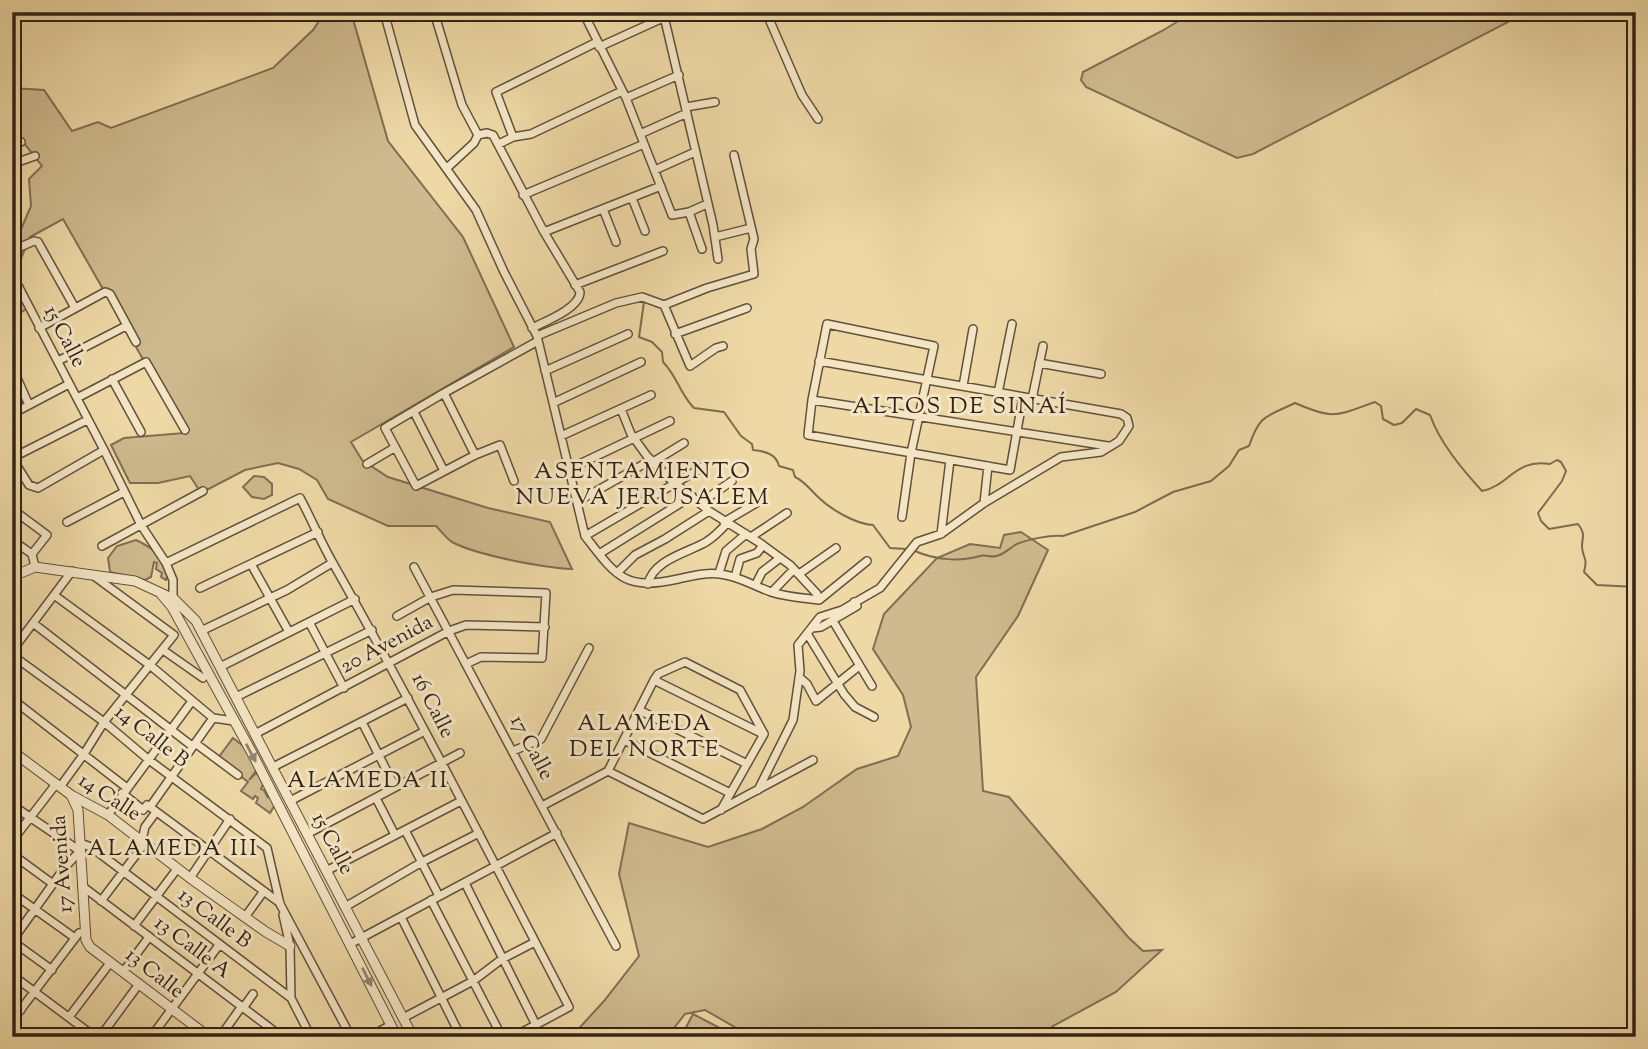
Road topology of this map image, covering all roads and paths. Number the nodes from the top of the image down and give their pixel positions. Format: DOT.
graph roads {
  1 [pos="384,12"];
  2 [pos="434,12"];
  3 [pos="583,12"];
  4 [pos="766,12"];
  5 [pos="664,15"];
  6 [pos="598,45"];
  7 [pos="679,75"];
  8 [pos="624,95"];
  9 [pos="715,102"];
  10 [pos="686,110"];
  11 [pos="818,119"];
  12 [pos="640,134"];
  13 [pos="478,135"];
  14 [pos="513,137"];
  15 [pos="21,142"];
  16 [pos="499,144"];
  17 [pos="644,144"];
  18 [pos="12,146"];
  19 [pos="695,152"];
  20 [pos="734,155"];
  21 [pos="35,156"];
  22 [pos="12,164"];
  23 [pos="447,168"];
  24 [pos="655,170"];
  25 [pos="661,186"];
  26 [pos="523,195"];
  27 [pos="632,198"];
  28 [pos="707,204"];
  29 [pos="603,209"];
  30 [pos="690,212"];
  31 [pos="751,228"];
  32 [pos="544,232"];
  33 [pos="645,232"];
  34 [pos="715,237"];
  35 [pos="616,243"];
  36 [pos="702,249"];
  37 [pos="663,251"];
  38 [pos="718,259"];
  39 [pos="13,275"];
  40 [pos="575,285"];
  41 [pos="664,305"];
  42 [pos="75,308"];
  43 [pos="747,308"];
  44 [pos="1012,324"];
  45 [pos="126,326"];
  46 [pos="39,328"];
  47 [pos="532,328"];
  48 [pos="973,330"];
  49 [pos="628,334"];
  50 [pos="675,334"];
  51 [pos="537,339"];
  52 [pos="136,342"];
  53 [pos="723,346"];
  54 [pos="1043,346"];
  55 [pos="58,361"];
  56 [pos="819,361"];
  57 [pos="641,362"];
  58 [pos="1039,363"];
  59 [pos="12,367"];
  60 [pos="545,370"];
  61 [pos="1101,374"];
  62 [pos="112,379"];
  63 [pos="927,380"];
  64 [pos="69,384"];
  65 [pos="963,386"];
  66 [pos="444,393"];
  67 [pos="998,393"];
  68 [pos="650,395"];
  69 [pos="77,398"];
  70 [pos="1027,398"];
  71 [pos="812,400"];
  72 [pos="553,403"];
  73 [pos="29,405"];
  74 [pos="621,409"];
  75 [pos="414,412"];
  76 [pos="12,414"];
  77 [pos="919,418"];
  78 [pos="87,420"];
  79 [pos="670,421"];
  80 [pos="184,430"];
  81 [pos="141,432"];
  82 [pos="1018,434"];
  83 [pos="561,436"];
  84 [pos="635,439"];
  85 [pos="684,443"];
  86 [pos="1110,447"];
  87 [pos="394,448"];
  88 [pos="104,450"];
  89 [pos="911,453"];
  90 [pos="475,455"];
  91 [pos="12,458"];
  92 [pos="950,460"];
  93 [pos="652,461"];
  94 [pos="367,464"];
  95 [pos="708,464"];
  96 [pos="988,466"];
  97 [pos="569,469"];
  98 [pos="444,471"];
  99 [pos="514,481"];
  100 [pos="732,481"];
  101 [pos="674,482"];
  102 [pos="203,491"];
  103 [pos="124,492"];
  104 [pos="692,496"];
  105 [pos="577,502"];
  106 [pos="758,502"];
  107 [pos="700,503"];
  108 [pos="984,503"];
  109 [pos="12,509"];
  110 [pos="709,511"];
  111 [pos="787,513"];
  112 [pos="902,517"];
  113 [pos="68,522"];
  114 [pos="726,522"];
  115 [pos="141,525"];
  116 [pos="318,532"];
  117 [pos="941,534"];
  118 [pos="585,536"];
  119 [pos="749,536"];
  120 [pos="12,540"];
  121 [pos="763,545"];
  122 [pos="102,546"];
  123 [pos="836,548"];
  124 [pos="32,554"];
  125 [pos="599,554"];
  126 [pos="780,558"];
  127 [pos="867,561"];
  128 [pos="332,563"];
  129 [pos="166,564"];
  130 [pos="251,564"];
  131 [pos="35,567"];
  132 [pos="414,568"];
  133 [pos="72,571"];
  134 [pos="796,572"];
  135 [pos="90,573"];
  136 [pos="617,573"];
  137 [pos="719,573"];
  138 [pos="14,576"];
  139 [pos="736,578"];
  140 [pos="648,584"];
  141 [pos="756,584"];
  142 [pos="200,588"];
  143 [pos="772,592"];
  144 [pos="54,595"];
  145 [pos="431,597"];
  146 [pos="270,599"];
  147 [pos="355,599"];
  148 [pos="819,600"];
  149 [pos="854,602"];
  150 [pos="173,603"];
  151 [pos="397,615"];
  152 [pos="833,621"];
  153 [pos="309,622"];
  154 [pos="33,624"];
  155 [pos="545,627"];
  156 [pos="813,627"];
  157 [pos="372,630"];
  158 [pos="201,631"];
  159 [pos="449,631"];
  160 [pos="289,632"];
  161 [pos="589,648"];
  162 [pos="163,650"];
  163 [pos="12,653"];
  164 [pos="325,653"];
  165 [pos="390,663"];
  166 [pos="466,664"];
  167 [pos="151,666"];
  168 [pos="859,666"];
  169 [pos="220,667"];
  170 [pos="799,677"];
  171 [pos="203,678"];
  172 [pos="654,680"];
  173 [pos="838,683"];
  174 [pos="872,686"];
  175 [pos="344,688"];
  176 [pos="125,696"];
  177 [pos="236,697"];
  178 [pos="408,698"];
  179 [pos="12,699"];
  180 [pos="192,701"];
  181 [pos="639,710"];
  182 [pos="874,717"];
  183 [pos="213,718"];
  184 [pos="233,720"];
  185 [pos="104,722"];
  186 [pos="362,722"];
  187 [pos="171,730"];
  188 [pos="425,731"];
  189 [pos="255,734"];
  190 [pos="764,734"];
  191 [pos="624,740"];
  192 [pos="193,745"];
  193 [pos="12,751"];
  194 [pos="513,751"];
  195 [pos="460,753"];
  196 [pos="84,754"];
  197 [pos="379,755"];
  198 [pos="149,760"];
  199 [pos="813,760"];
  200 [pos="442,763"];
  201 [pos="747,764"];
  202 [pos="273,767"];
  203 [pos="608,771"];
  204 [pos="239,775"];
  205 [pos="170,776"];
  206 [pos="58,785"];
  207 [pos="395,788"];
  208 [pos="758,790"];
  209 [pos="124,791"];
  210 [pos="730,793"];
  211 [pos="71,795"];
  212 [pos="376,798"];
  213 [pos="290,801"];
  214 [pos="461,801"];
  215 [pos="12,805"];
  216 [pos="542,806"];
  217 [pos="153,809"];
  218 [pos="721,810"];
  219 [pos="108,814"];
  220 [pos="30,818"];
  221 [pos="230,819"];
  222 [pos="405,830"];
  223 [pos="479,833"];
  224 [pos="557,833"];
  225 [pos="307,834"];
  226 [pos="395,835"];
  227 [pos="12,841"];
  228 [pos="143,842"];
  229 [pos="80,847"];
  230 [pos="208,849"];
  231 [pos="12,854"];
  232 [pos="422,862"];
  233 [pos="497,865"];
  234 [pos="177,869"];
  235 [pos="326,870"];
  236 [pos="123,871"];
  237 [pos="190,878"];
  238 [pos="464,883"];
  239 [pos="53,884"];
  240 [pos="82,886"];
  241 [pos="264,891"];
  242 [pos="12,893"];
  243 [pos="439,896"];
  244 [pos="156,897"];
  245 [pos="101,901"];
  246 [pos="431,901"];
  247 [pos="281,904"];
  248 [pos="345,907"];
  249 [pos="35,909"];
  250 [pos="401,917"];
  251 [pos="245,918"];
  252 [pos="134,926"];
  253 [pos="85,932"];
  254 [pos="149,937"];
  255 [pos="75,938"];
  256 [pos="362,938"];
  257 [pos="12,941"];
  258 [pos="536,942"];
  259 [pos="351,944"];
  260 [pos="219,945"];
  261 [pos="290,946"];
  262 [pos="616,946"];
  263 [pos="502,959"];
  264 [pos="110,962"];
  265 [pos="52,970"];
  266 [pos="123,972"];
  267 [pos="198,974"];
  268 [pos="12,975"];
  269 [pos="473,981"];
  270 [pos="139,984"];
  271 [pos="35,992"];
  272 [pos="253,994"];
  273 [pos="291,998"];
  274 [pos="441,998"];
  275 [pos="12,1001"];
  276 [pos="242,1007"];
  277 [pos="21,1010"];
  278 [pos="171,1010"];
  279 [pos="69,1017"];
  280 [pos="403,1018"];
  281 [pos="12,1021"];
  282 [pos="391,1025"];
  283 [pos="536,1025"];
  284 [pos="203,1035"];
  285 [pos="97,1037"];
  286 [pos="151,1037"];
  287 [pos="220,1037"];
  288 [pos="282,1037"];
  289 [pos="311,1037"];
  290 [pos="351,1037"];
  291 [pos="369,1037"];
  292 [pos="397,1037"];
  293 [pos="413,1037"];
  294 [pos="461,1037"];
  295 [pos="502,1037"];
  296 [pos="513,1037"];
  1 -- 23 [label="street"];
  2 -- 13 [label="street"];
  3 -- 6 [label="street"];
  4 -- 11 [label="street"];
  5 -- 6 [label="street"];
  5 -- 7 [label="street"];
  6 -- 8 [label="street"];
  6 -- 14 [label="street"];
  7 -- 8 [label="street"];
  7 -- 10 [label="street"];
  8 -- 12 [label="street"];
  8 -- 14 [label="street"];
  9 -- 10 [label="street"];
  10 -- 12 [label="street"];
  10 -- 19 [label="street"];
  12 -- 17 [label="street"];
  13 -- 16 [label="street"];
  13 -- 23 [label="street"];
  14 -- 16 [label="street"];
  15 -- 18 [label="street"];
  16 -- 26 [label="street"];
  17 -- 24 [label="street"];
  17 -- 26 [label="street"];
  19 -- 24 [label="street"];
  19 -- 28 [label="street"];
  20 -- 31 [label="street"];
  21 -- 22 [label="street"];
  23 -- 47 [label="street"];
  24 -- 25 [label="street"];
  25 -- 27 [label="street"];
  25 -- 30 [label="street"];
  26 -- 32 [label="street"];
  27 -- 29 [label="street"];
  27 -- 33 [label="street"];
  28 -- 30 [label="street"];
  28 -- 34 [label="street"];
  29 -- 32 [label="street"];
  29 -- 35 [label="street"];
  30 -- 36 [label="street"];
  31 -- 34 [label="street"];
  31 -- 41 [label="street"];
  32 -- 40 [label="street"];
  34 -- 38 [label="street"];
  37 -- 40 [label="street"];
  39 -- 42 [label="street"];
  39 -- 46 [label="street, 15 Calle"];
  40 -- 47 [label="street"];
  41 -- 50 [label="street"];
  41 -- 51 [label="street"];
  42 -- 45 [label="street"];
  42 -- 46 [label="street"];
  43 -- 50 [label="street"];
  44 -- 67 [label="street"];
  45 -- 52 [label="street"];
  45 -- 55 [label="street"];
  46 -- 55 [label="street, 15 Calle"];
  47 -- 51 [label="street"];
  48 -- 65 [label="street"];
  49 -- 60 [label="street"];
  50 -- 53 [label="street"];
  51 -- 60 [label="street"];
  51 -- 66 [label="street"];
  54 -- 58 [label="street"];
  55 -- 64 [label="street, 15 Calle"];
  56 -- 63 [label="street"];
  56 -- 63 [label="street"];
  56 -- 71 [label="street"];
  57 -- 72 [label="street"];
  58 -- 61 [label="street"];
  58 -- 70 [label="street"];
  59 -- 73 [label="street"];
  60 -- 72 [label="street"];
  62 -- 69 [label="street"];
  62 -- 80 [label="street"];
  62 -- 81 [label="street"];
  63 -- 65 [label="street"];
  63 -- 77 [label="street"];
  64 -- 69 [label="street, 15 Calle"];
  64 -- 73 [label="street"];
  65 -- 67 [label="street"];
  66 -- 75 [label="street"];
  66 -- 90 [label="street"];
  67 -- 70 [label="street"];
  68 -- 74 [label="street"];
  69 -- 78 [label="street, 15 Calle"];
  70 -- 82 [label="street"];
  70 -- 86 [label="street"];
  71 -- 77 [label="street"];
  71 -- 89 [label="street"];
  72 -- 83 [label="street"];
  73 -- 76 [label="street"];
  74 -- 83 [label="street"];
  74 -- 84 [label="street"];
  75 -- 87 [label="street"];
  75 -- 98 [label="street"];
  77 -- 82 [label="street"];
  77 -- 89 [label="street"];
  78 -- 88 [label="street, 15 Calle"];
  78 -- 91 [label="street"];
  79 -- 84 [label="street"];
  82 -- 86 [label="street"];
  82 -- 96 [label="street"];
  83 -- 97 [label="street"];
  84 -- 93 [label="street"];
  84 -- 97 [label="street"];
  85 -- 93 [label="street"];
  86 -- 108 [label="street"];
  87 -- 94 [label="street"];
  87 -- 98 [label="street"];
  88 -- 91 [label="street"];
  88 -- 103 [label="street, 15 Calle"];
  89 -- 92 [label="street"];
  89 -- 112 [label="street"];
  90 -- 98 [label="street"];
  90 -- 99 [label="street"];
  92 -- 96 [label="street"];
  92 -- 117 [label="street"];
  93 -- 101 [label="street"];
  93 -- 105 [label="street"];
  95 -- 101 [label="street"];
  96 -- 108 [label="street"];
  97 -- 105 [label="street"];
  100 -- 107 [label="street"];
  101 -- 104 [label="street"];
  101 -- 118 [label="street"];
  102 -- 115 [label="street"];
  103 -- 113 [label="street"];
  103 -- 115 [label="street, 15 Calle"];
  104 -- 107 [label="street"];
  104 -- 125 [label="street"];
  105 -- 118 [label="street"];
  106 -- 114 [label="street"];
  107 -- 110 [label="street"];
  108 -- 117 [label="street"];
  109 -- 124 [label="street"];
  110 -- 114 [label="street"];
  110 -- 136 [label="street"];
  111 -- 119 [label="street"];
  114 -- 119 [label="street"];
  114 -- 140 [label="street"];
  115 -- 122 [label="street"];
  115 -- 129 [label="street, 15 Calle"];
  116 -- 128 [label="street, 16 Calle"];
  116 -- 129 [label="street, 16 Calle"];
  116 -- 130 [label="street"];
  117 -- 149 [label="street"];
  118 -- 125 [label="street"];
  119 -- 121 [label="street"];
  119 -- 137 [label="street"];
  120 -- 124 [label="street"];
  121 -- 126 [label="street"];
  121 -- 139 [label="street"];
  123 -- 134 [label="street"];
  124 -- 131 [label="street"];
  125 -- 136 [label="street"];
  126 -- 134 [label="street"];
  126 -- 141 [label="street"];
  127 -- 148 [label="street"];
  128 -- 146 [label="street"];
  128 -- 147 [label="street, 16 Calle"];
  129 -- 150 [label="street, 15 Calle"];
  130 -- 142 [label="street"];
  130 -- 146 [label="street"];
  131 -- 133 [label="street"];
  131 -- 138 [label="street"];
  132 -- 145 [label="street, 17 Calle"];
  133 -- 135 [label="street"];
  133 -- 144 [label="street"];
  134 -- 143 [label="street"];
  134 -- 148 [label="street"];
  135 -- 150 [label="street"];
  135 -- 162 [label="street"];
  136 -- 140 [label="street"];
  137 -- 139 [label="street"];
  137 -- 140 [label="street"];
  139 -- 141 [label="street"];
  141 -- 143 [label="street"];
  143 -- 148 [label="street"];
  144 -- 154 [label="street"];
  144 -- 167 [label="street"];
  145 -- 151 [label="street"];
  145 -- 155 [label="street"];
  145 -- 159 [label="street, 17 Calle"];
  146 -- 158 [label="street"];
  146 -- 160 [label="street"];
  147 -- 153 [label="street"];
  147 -- 157 [label="street, 16 Calle"];
  149 -- 152 [label="street"];
  149 -- 156 [label="street"];
  150 -- 158 [label="street, 15 Calle"];
  150 -- 184 [label="street, 15 Calle"];
  152 -- 156 [label="street"];
  152 -- 168 [label="street"];
  153 -- 160 [label="street"];
  153 -- 164 [label="street"];
  154 -- 163 [label="street"];
  154 -- 176 [label="street"];
  155 -- 159 [label="street, 20 Avenida"];
  155 -- 166 [label="street"];
  156 -- 170 [label="street"];
  156 -- 173 [label="street"];
  157 -- 164 [label="street"];
  157 -- 165 [label="street, 16 Calle"];
  158 -- 169 [label="street, 15 Calle"];
  159 -- 165 [label="street, 20 Avenida"];
  159 -- 166 [label="street, 17 Calle"];
  160 -- 169 [label="street"];
  161 -- 194 [label="street"];
  162 -- 167 [label="street"];
  162 -- 171 [label="street"];
  163 -- 185 [label="street, 14 Calle B"];
  164 -- 175 [label="street"];
  164 -- 177 [label="street"];
  165 -- 175 [label="street, 20 Avenida"];
  165 -- 178 [label="street, 16 Calle"];
  166 -- 194 [label="street, 17 Calle"];
  167 -- 176 [label="street"];
  167 -- 180 [label="street"];
  168 -- 173 [label="street"];
  168 -- 174 [label="street"];
  169 -- 177 [label="street, 15 Calle"];
  170 -- 173 [label="street"];
  170 -- 208 [label="street"];
  172 -- 181 [label="street"];
  172 -- 190 [label="street"];
  172 -- 190 [label="street"];
  173 -- 182 [label="street"];
  175 -- 189 [label="street, 20 Avenida"];
  176 -- 185 [label="street"];
  176 -- 187 [label="street"];
  177 -- 189 [label="street, 15 Calle"];
  178 -- 186 [label="street"];
  178 -- 188 [label="street, 16 Calle"];
  179 -- 196 [label="street"];
  180 -- 183 [label="street"];
  180 -- 187 [label="street"];
  181 -- 191 [label="street"];
  181 -- 201 [label="street"];
  183 -- 184 [label="street"];
  183 -- 192 [label="street"];
  184 -- 259 [label="street, 15 Calle, one-way"];
  185 -- 196 [label="street"];
  185 -- 198 [label="street, 14 Calle B"];
  186 -- 197 [label="street"];
  186 -- 202 [label="street"];
  187 -- 192 [label="street"];
  187 -- 198 [label="street"];
  188 -- 197 [label="street"];
  188 -- 200 [label="street, 16 Calle"];
  189 -- 202 [label="street, 15 Calle"];
  190 -- 201 [label="street"];
  191 -- 203 [label="street"];
  191 -- 210 [label="street"];
  192 -- 204 [label="street"];
  192 -- 205 [label="street"];
  193 -- 206 [label="street, 14 Calle"];
  194 -- 216 [label="street, 17 Calle"];
  195 -- 200 [label="street"];
  196 -- 206 [label="street"];
  196 -- 209 [label="street"];
  197 -- 207 [label="street"];
  197 -- 213 [label="street"];
  198 -- 205 [label="street, 14 Calle B"];
  198 -- 209 [label="street"];
  199 -- 208 [label="street"];
  200 -- 207 [label="street"];
  200 -- 214 [label="street, 16 Calle"];
  201 -- 210 [label="street"];
  202 -- 213 [label="street, 15 Calle"];
  203 -- 216 [label="street"];
  203 -- 218 [label="street"];
  205 -- 217 [label="street"];
  205 -- 221 [label="street, 14 Calle B"];
  206 -- 211 [label="street, 14 Calle"];
  206 -- 220 [label="street"];
  207 -- 212 [label="street"];
  208 -- 218 [label="street"];
  209 -- 217 [label="street"];
  209 -- 219 [label="street"];
  210 -- 218 [label="street"];
  211 -- 219 [label="street, 14 Calle"];
  211 -- 229 [label="street, 17 Avenida"];
  212 -- 225 [label="street"];
  212 -- 226 [label="street"];
  213 -- 225 [label="street, 15 Calle"];
  214 -- 222 [label="street"];
  214 -- 223 [label="street, 16 Calle"];
  215 -- 220 [label="street, 13 Calle B"];
  216 -- 224 [label="street, 17 Calle"];
  217 -- 228 [label="street"];
  217 -- 230 [label="street"];
  219 -- 228 [label="street, 14 Calle"];
  220 -- 227 [label="street"];
  220 -- 229 [label="street, 13 Calle B"];
  221 -- 230 [label="street"];
  221 -- 247 [label="street, 14 Calle B"];
  222 -- 226 [label="street"];
  222 -- 232 [label="street"];
  223 -- 232 [label="street"];
  223 -- 233 [label="street, 16 Calle"];
  224 -- 233 [label="street"];
  224 -- 262 [label="street, 17 Calle"];
  225 -- 235 [label="street, 15 Calle"];
  226 -- 235 [label="street"];
  228 -- 234 [label="street, 14 Calle"];
  228 -- 236 [label="street"];
  229 -- 236 [label="street, 13 Calle B"];
  229 -- 239 [label="street"];
  229 -- 240 [label="street, 17 Avenida"];
  230 -- 237 [label="street"];
  230 -- 241 [label="street"];
  231 -- 239 [label="street"];
  232 -- 243 [label="street"];
  232 -- 248 [label="street"];
  233 -- 238 [label="street"];
  233 -- 258 [label="street, 16 Calle"];
  234 -- 237 [label="street, 14 Calle"];
  234 -- 244 [label="street"];
  235 -- 248 [label="street, 15 Calle"];
  236 -- 244 [label="street, 13 Calle B"];
  236 -- 245 [label="street"];
  237 -- 251 [label="street, 14 Calle"];
  238 -- 243 [label="street"];
  238 -- 263 [label="street"];
  239 -- 249 [label="street"];
  240 -- 245 [label="street, 13 Calle A"];
  240 -- 253 [label="street, 17 Avenida"];
  241 -- 247 [label="street"];
  241 -- 251 [label="street"];
  242 -- 249 [label="street"];
  243 -- 246 [label="street"];
  244 -- 252 [label="street"];
  244 -- 260 [label="street, 13 Calle B"];
  245 -- 252 [label="street, 13 Calle A"];
  246 -- 250 [label="street"];
  246 -- 269 [label="street"];
  247 -- 261 [label="street"];
  247 -- 290 [label="street"];
  248 -- 256 [label="street, 15 Calle"];
  249 -- 255 [label="street"];
  249 -- 257 [label="street"];
  250 -- 256 [label="street"];
  250 -- 274 [label="street"];
  251 -- 261 [label="street, 14 Calle"];
  252 -- 254 [label="street, 13 Calle A"];
  253 -- 255 [label="street"];
  253 -- 264 [label="street, 13 Calle"];
  254 -- 266 [label="street"];
  254 -- 267 [label="street, 13 Calle A"];
  255 -- 265 [label="street"];
  256 -- 259 [label="street"];
  256 -- 280 [label="street, 15 Calle"];
  257 -- 265 [label="street"];
  258 -- 263 [label="street"];
  258 -- 283 [label="street, 16 Calle"];
  259 -- 282 [label="street, 15 Calle, one-way"];
  260 -- 267 [label="street"];
  260 -- 273 [label="street, 13 Calle B"];
  261 -- 273 [label="street"];
  263 -- 269 [label="street"];
  263 -- 283 [label="street"];
  264 -- 266 [label="street, 13 Calle"];
  264 -- 279 [label="street"];
  265 -- 271 [label="street"];
  266 -- 270 [label="street, 13 Calle"];
  267 -- 276 [label="street, 13 Calle A"];
  267 -- 278 [label="street"];
  268 -- 271 [label="street"];
  269 -- 274 [label="street"];
  269 -- 295 [label="street"];
  270 -- 278 [label="street, 13 Calle"];
  270 -- 285 [label="street"];
  271 -- 277 [label="street"];
  271 -- 279 [label="street"];
  272 -- 276 [label="street"];
  273 -- 289 [label="street, 13 Calle B"];
  274 -- 280 [label="street"];
  274 -- 294 [label="street"];
  275 -- 277 [label="street"];
  276 -- 287 [label="street"];
  276 -- 288 [label="street, 13 Calle A"];
  277 -- 281 [label="street"];
  278 -- 284 [label="street, 13 Calle"];
  278 -- 286 [label="street"];
  279 -- 285 [label="street"];
  280 -- 293 [label="street, 15 Calle"];
  282 -- 291 [label="street"];
  282 -- 292 [label="street, 15 Calle"];
  283 -- 296 [label="street"];
}
